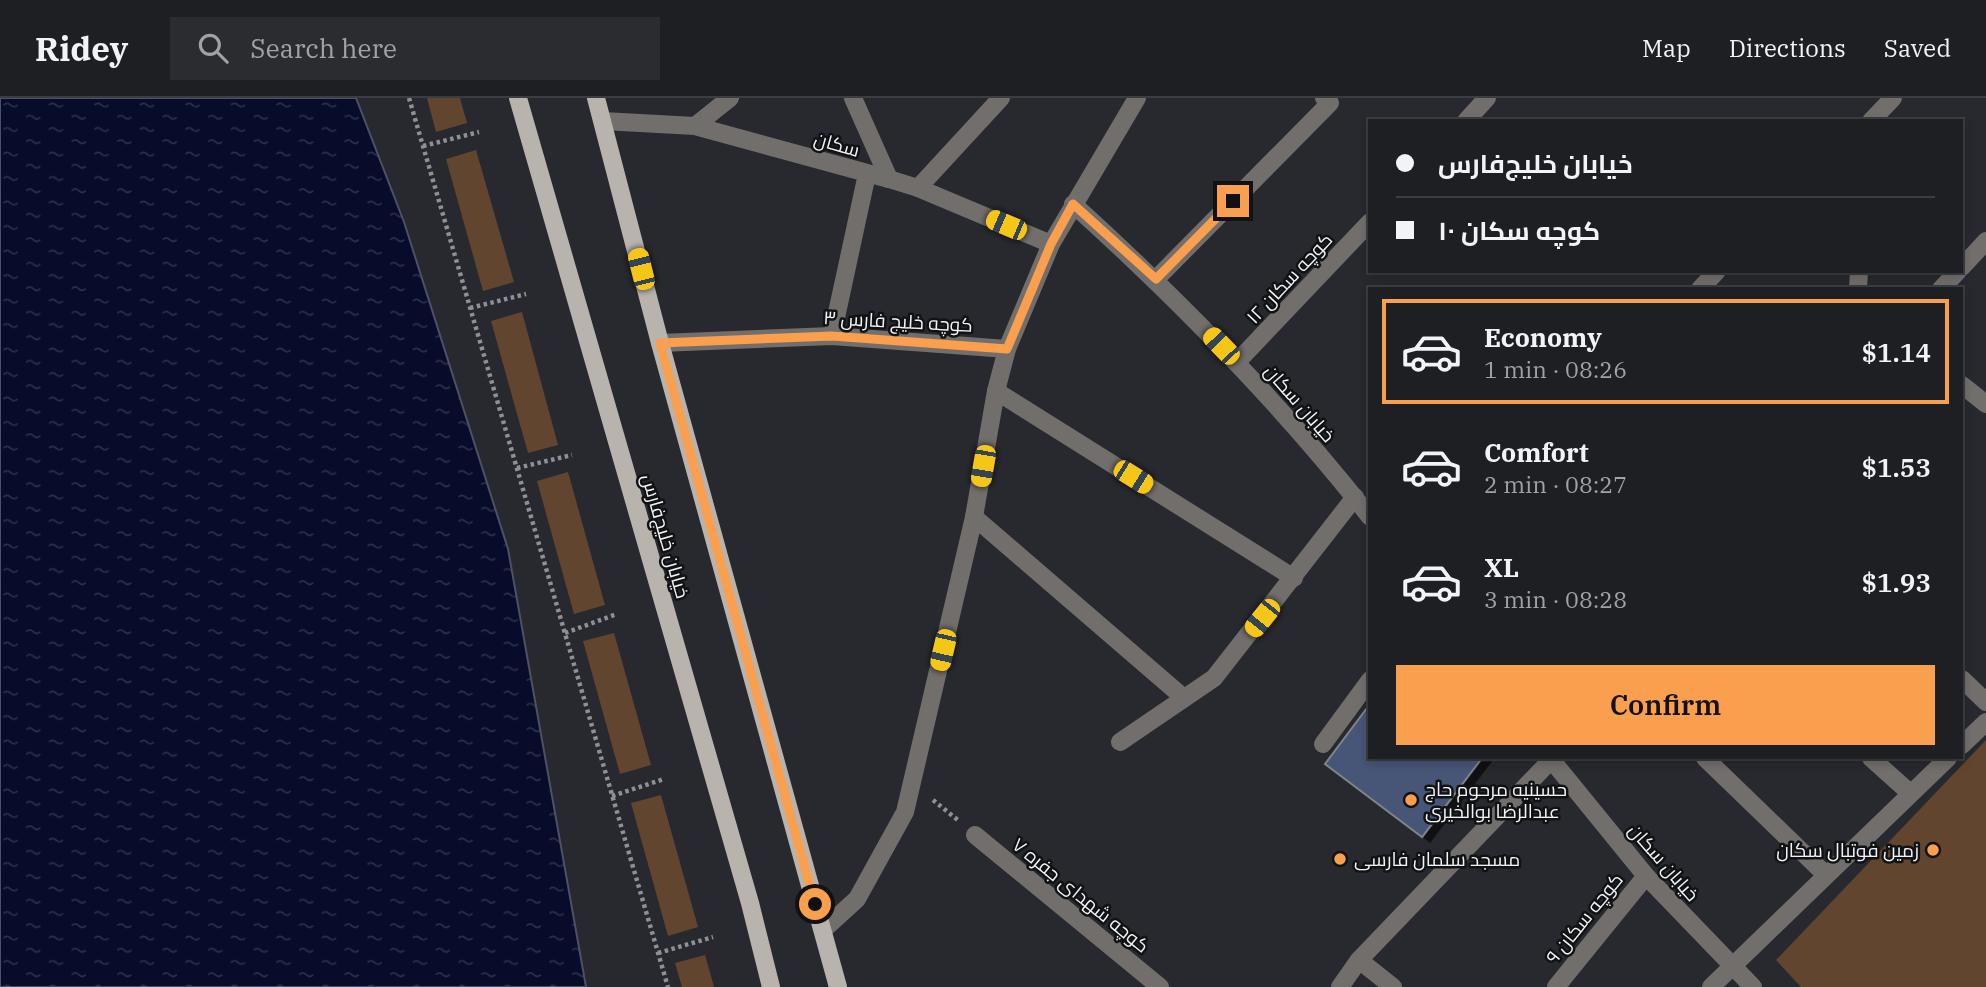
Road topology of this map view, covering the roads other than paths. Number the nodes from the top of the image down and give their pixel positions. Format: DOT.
graph roads {
  1 [pos="518,98"];
  2 [pos="596,98"];
  3 [pos="730,98"];
  4 [pos="853,98"];
  5 [pos="1001,98"];
  6 [pos="1137,98"];
  7 [pos="1488,98"];
  8 [pos="1893,98"];
  9 [pos="1327,101"];
  10 [pos="1468,119"];
  11 [pos="1873,119"];
  12 [pos="603,121"];
  13 [pos="695,126"];
  14 [pos="867,174"];
  15 [pos="889,179"];
  16 [pos="918,188"];
  17 [pos="1073,204"];
  18 [pos="1368,224"];
  19 [pos="1986,241"];
  20 [pos="1051,244"];
  21 [pos="1963,266"];
  22 [pos="1715,273"];
  23 [pos="1956,273"];
  24 [pos="1156,279"];
  25 [pos="1702,287"];
  26 [pos="1943,287"];
  27 [pos="832,336"];
  28 [pos="660,343"];
  29 [pos="1007,349"];
  30 [pos="1237,362"];
  31 [pos="1963,387"];
  32 [pos="996,391"];
  33 [pos="1986,404"];
  34 [pos="1354,497"];
  35 [pos="1368,514"];
  36 [pos="974,517"];
  37 [pos="1294,578"];
  38 [pos="1963,680"];
  39 [pos="1368,683"];
  40 [pos="1184,698"];
  41 [pos="1986,702"];
  42 [pos="1986,722"];
  43 [pos="1120,741"];
  44 [pos="1323,744"];
  45 [pos="1963,744"];
  46 [pos="1550,759"];
  47 [pos="1552,759"];
  48 [pos="1706,759"];
  49 [pos="1872,759"];
  50 [pos="1947,759"];
  51 [pos="1910,793"];
  52 [pos="975,835"];
  53 [pos="1646,876"];
  54 [pos="1826,876"];
  55 [pos="823,930"];
  56 [pos="1359,960"];
  57 [pos="1731,966"];
  58 [pos="1562,985"];
  59 [pos="771,987"];
  60 [pos="838,987"];
  61 [pos="1160,987"];
  62 [pos="1340,987"];
  63 [pos="1393,987"];
  64 [pos="1711,987"];
  65 [pos="1753,987"];
  1 -- 59 [label="main road, خیابان خلیج‌فارس"];
  2 -- 12 [label="main road"];
  3 -- 13 [label="street"];
  4 -- 15 [label="street"];
  5 -- 16 [label="street"];
  6 -- 17 [label="street"];
  7 -- 10 [label="street"];
  8 -- 11 [label="street"];
  9 -- 24 [label="street"];
  12 -- 13 [label="street, سکان"];
  12 -- 28 [label="main road"];
  13 -- 14 [label="street, سکان"];
  14 -- 15 [label="street, سکان"];
  14 -- 27 [label="street"];
  15 -- 16 [label="street, سکان"];
  16 -- 20 [label="street, سکان"];
  17 -- 20 [label="street"];
  17 -- 24 [label="street, خیابان سکان"];
  18 -- 30 [label="street, کوچه سکان ۱۲"];
  19 -- 21 [label="street"];
  20 -- 29 [label="street"];
  22 -- 25 [label="street"];
  23 -- 26 [label="street"];
  24 -- 30 [label="street, خیابان سکان"];
  27 -- 28 [label="street, کوچه خلیج فارس ۳"];
  27 -- 29 [label="street, کوچه خلیج فارس ۳"];
  28 -- 55 [label="main road"];
  29 -- 32 [label="street"];
  30 -- 34 [label="street, خیابان سکان"];
  31 -- 33 [label="street"];
  32 -- 36 [label="street"];
  32 -- 37 [label="street"];
  34 -- 35 [label="street, خیابان سکان"];
  34 -- 37 [label="street"];
  36 -- 40 [label="street"];
  36 -- 55 [label="street"];
  37 -- 40 [label="street"];
  38 -- 41 [label="street"];
  39 -- 44 [label="street"];
  40 -- 43 [label="street"];
  42 -- 45 [label="street"];
  46 -- 56 [label="street"];
  47 -- 53 [label="street, خیابان سکان"];
  48 -- 54 [label="street"];
  49 -- 51 [label="street"];
  50 -- 51 [label="street"];
  51 -- 54 [label="street"];
  52 -- 61 [label="street, کوچه شهدای جفره ۷"];
  53 -- 57 [label="street, خیابان سکان"];
  53 -- 58 [label="street, کوچه سکان ۹"];
  54 -- 57 [label="street"];
  55 -- 60 [label="main road"];
  56 -- 62 [label="street"];
  56 -- 63 [label="street"];
  57 -- 64 [label="street"];
  57 -- 65 [label="street, خیابان سکان"];
}
